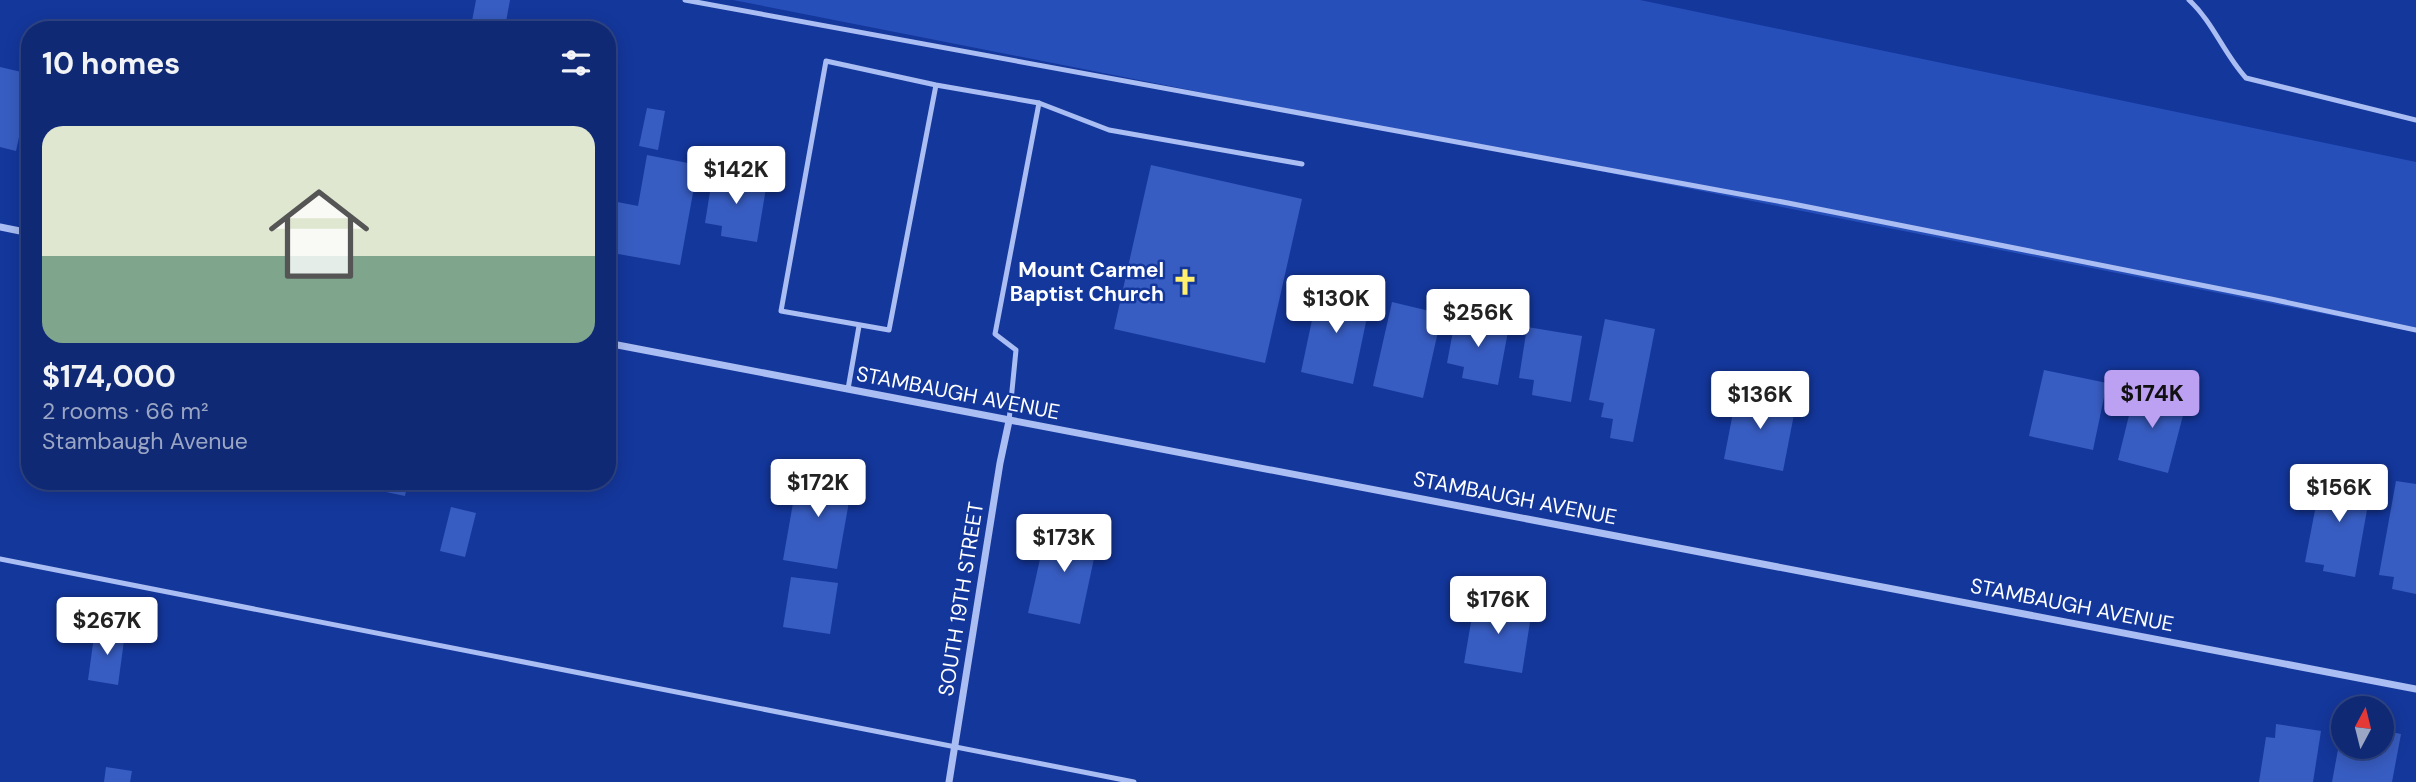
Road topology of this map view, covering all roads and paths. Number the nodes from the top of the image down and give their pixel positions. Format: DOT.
graph roads {
  1 [pos="685,0"];
  2 [pos="2189,0"];
  3 [pos="936,86"];
  4 [pos="1040,103"];
  5 [pos="2416,120"];
  6 [pos="1302,164"];
  7 [pos="0,227"];
  8 [pos="21,231"];
  9 [pos="859,326"];
  10 [pos="2416,330"];
  11 [pos="616,345"];
  12 [pos="848,389"];
  13 [pos="1009,421"];
  14 [pos="0,559"];
  15 [pos="2416,689"];
  16 [pos="955,746"];
  17 [pos="949,782"];
  18 [pos="1133,782"];
  1 -- 10 [label="lane"];
  2 -- 5 [label="lane"];
  3 -- 4 [label="lane"];
  3 -- 9 [label="lane"];
  3 -- 9 [label="lane"];
  4 -- 6 [label="lane"];
  4 -- 13 [label="lane"];
  7 -- 8 [label="street"];
  9 -- 12 [label="lane"];
  11 -- 12 [label="street, STAMBAUGH AVENUE"];
  12 -- 13 [label="street, STAMBAUGH AVENUE"];
  13 -- 15 [label="street, STAMBAUGH AVENUE"];
  13 -- 16 [label="street, SOUTH 19TH STREET"];
  14 -- 16 [label="lane"];
  16 -- 17 [label="street, SOUTH 19TH STREET"];
  16 -- 18 [label="lane"];
}
